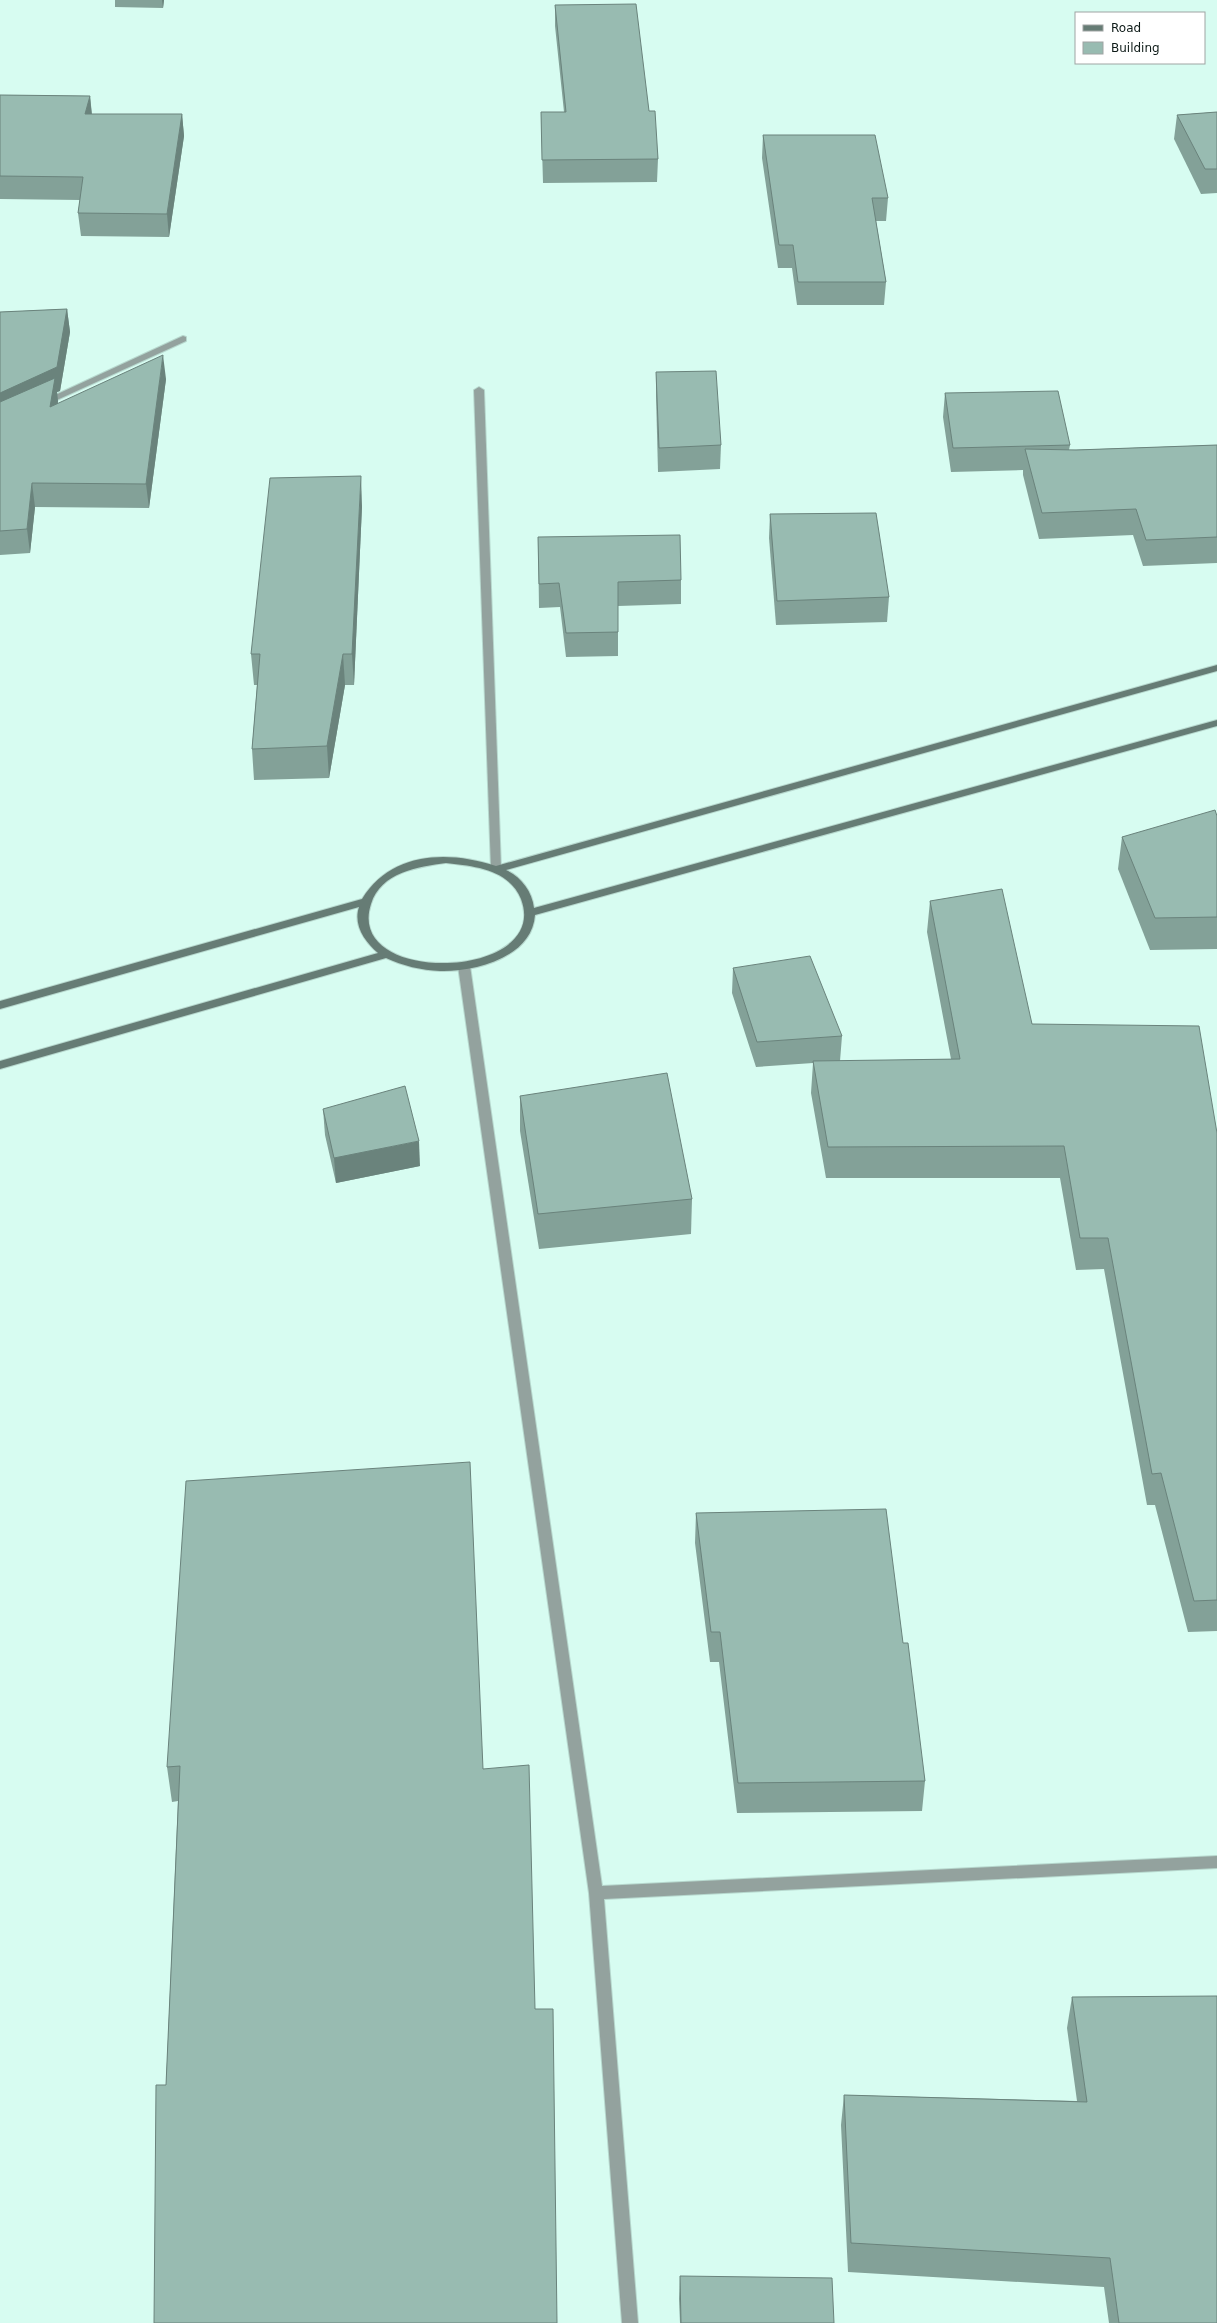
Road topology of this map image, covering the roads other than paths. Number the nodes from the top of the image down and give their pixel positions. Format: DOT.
graph roads {
  1 [pos="183,339"];
  2 [pos="479,390"];
  3 [pos="35,406"];
  4 [pos="1217,668"];
  5 [pos="1217,723"];
  6 [pos="496,869"];
  7 [pos="364,902"];
  8 [pos="530,913"];
  9 [pos="386,954"];
  10 [pos="464,966"];
  11 [pos="0,1005"];
  12 [pos="0,1065"];
  13 [pos="1217,1862"];
  14 [pos="596,1893"];
  15 [pos="630,2323"];
  1 -- 3 [label="street"];
  2 -- 6 [label="street"];
  4 -- 6 [label="street"];
  5 -- 8 [label="street"];
  6 -- 7 [label="street"];
  6 -- 8 [label="street"];
  7 -- 9 [label="street"];
  7 -- 11 [label="street"];
  8 -- 10 [label="street"];
  9 -- 10 [label="street"];
  9 -- 12 [label="street"];
  10 -- 14 [label="street"];
  13 -- 14 [label="street"];
  14 -- 15 [label="street"];
}
